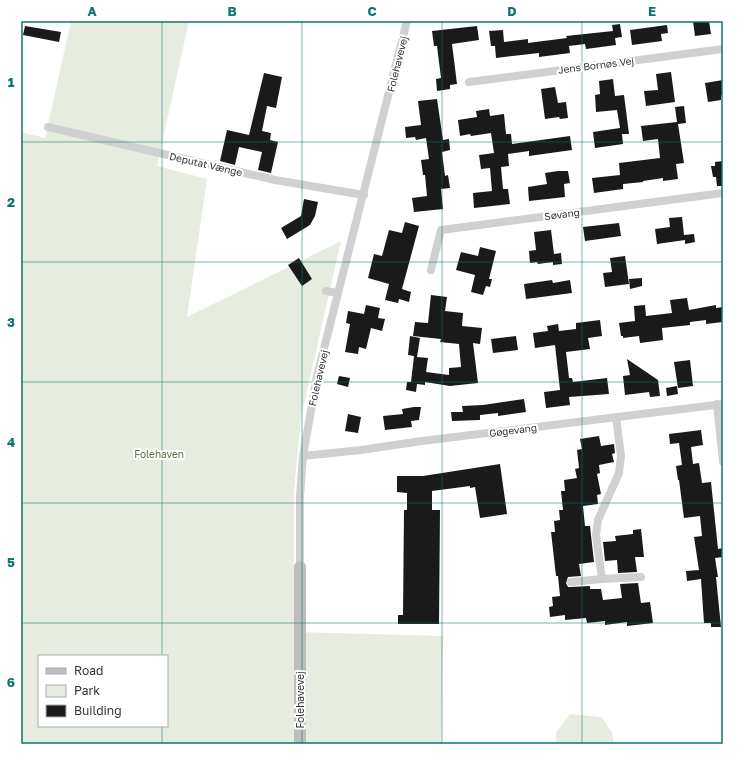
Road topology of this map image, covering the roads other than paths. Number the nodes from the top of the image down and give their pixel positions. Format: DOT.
graph roads {
  1 [pos="407,21"];
  2 [pos="723,49"];
  3 [pos="469,82"];
  4 [pos="48,127"];
  5 [pos="723,193"];
  6 [pos="364,195"];
  7 [pos="431,270"];
  8 [pos="326,291"];
  9 [pos="338,293"];
  10 [pos="720,404"];
  11 [pos="616,417"];
  12 [pos="303,456"];
  13 [pos="723,462"];
  14 [pos="300,567"];
  15 [pos="641,577"];
  16 [pos="602,578"];
  17 [pos="571,582"];
  18 [pos="300,744"];
  1 -- 6 [label="street, Folehavevej"];
  2 -- 3 [label="street, Jens Bornøs Vej"];
  4 -- 6 [label="street, Deputat Vænge"];
  5 -- 7 [label="street, Søvang"];
  6 -- 9 [label="street, Folehavevej"];
  8 -- 9 [label="street"];
  9 -- 12 [label="street, Folehavevej"];
  10 -- 11 [label="street, Gøgevang"];
  10 -- 13 [label="street"];
  11 -- 12 [label="street, Gøgevang"];
  11 -- 16 [label="street"];
  12 -- 14 [label="street, Folehavevej"];
  14 -- 18 [label="street, Folehavevej"];
  15 -- 16 [label="street"];
  16 -- 17 [label="street"];
}
